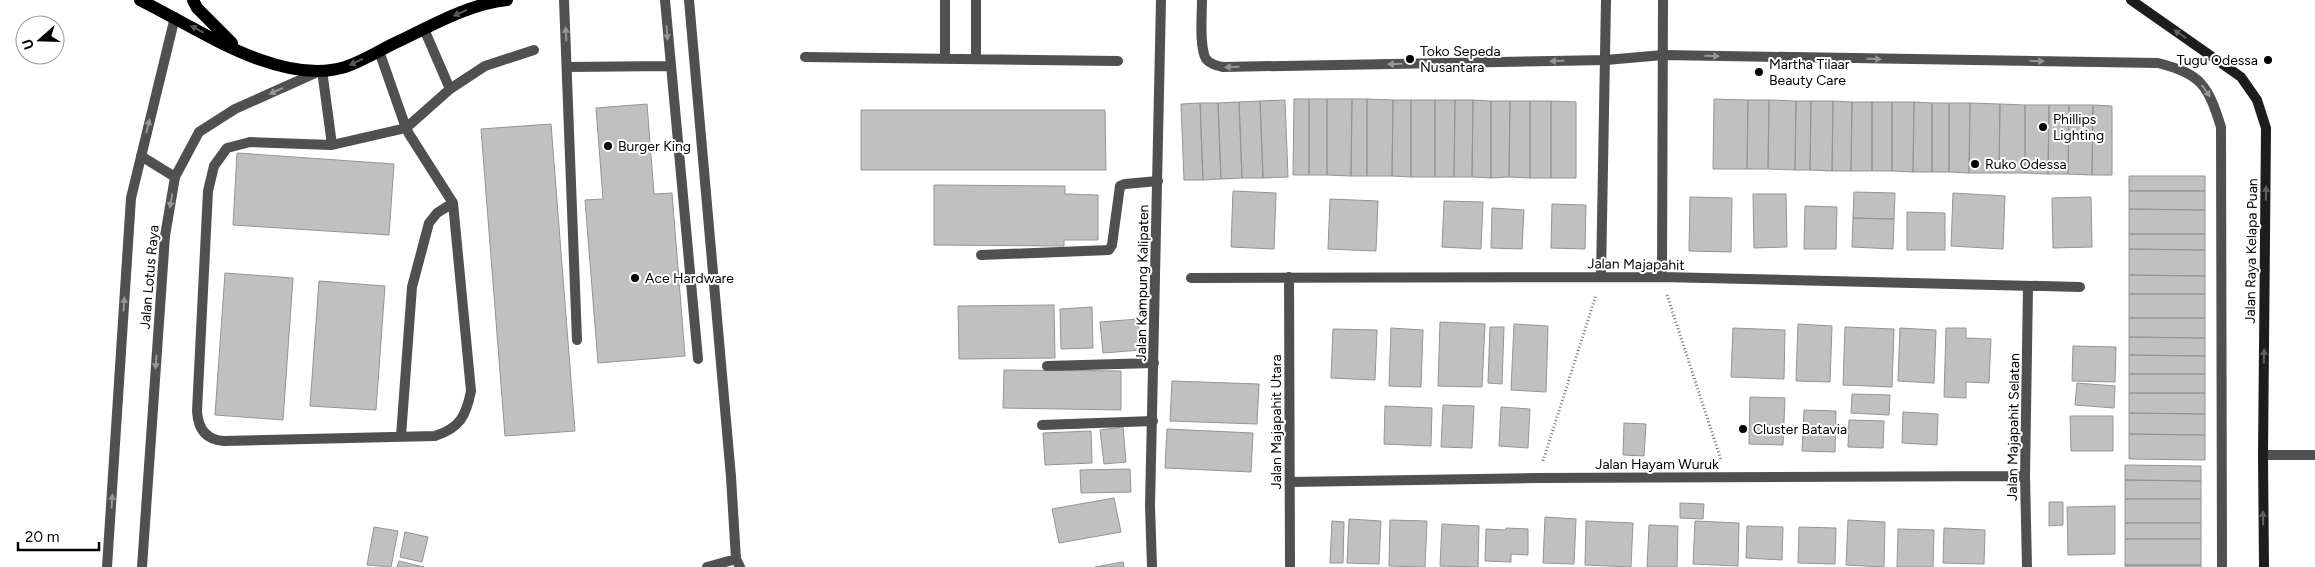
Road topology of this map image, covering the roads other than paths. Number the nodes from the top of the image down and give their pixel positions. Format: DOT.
graph roads {
  1 [pos="140,0"];
  2 [pos="193,0"];
  3 [pos="507,0"];
  4 [pos="564,0"];
  5 [pos="665,0"];
  6 [pos="689,0"];
  7 [pos="945,0"];
  8 [pos="976,0"];
  9 [pos="1161,0"];
  10 [pos="1202,0"];
  11 [pos="1606,0"];
  12 [pos="1664,0"];
  13 [pos="2130,0"];
  14 [pos="175,17"];
  15 [pos="424,29"];
  16 [pos="534,50"];
  17 [pos="379,51"];
  18 [pos="241,52"];
  19 [pos="1663,56"];
  20 [pos="805,57"];
  21 [pos="945,59"];
  22 [pos="976,59"];
  23 [pos="1606,60"];
  24 [pos="1118,61"];
  25 [pos="670,66"];
  26 [pos="567,67"];
  27 [pos="322,70"];
  28 [pos="450,89"];
  29 [pos="406,128"];
  30 [pos="332,145"];
  31 [pos="141,156"];
  32 [pos="175,177"];
  33 [pos="1158,181"];
  34 [pos="453,203"];
  35 [pos="981,255"];
  36 [pos="1289,277"];
  37 [pos="1601,277"];
  38 [pos="1662,277"];
  39 [pos="1191,278"];
  40 [pos="2028,286"];
  41 [pos="2080,286"];
  42 [pos="577,340"];
  43 [pos="698,360"];
  44 [pos="1154,363"];
  45 [pos="1047,366"];
  46 [pos="1153,421"];
  47 [pos="1042,425"];
  48 [pos="401,436"];
  49 [pos="2263,455"];
  50 [pos="2315,455"];
  51 [pos="2025,476"];
  52 [pos="1290,482"];
  53 [pos="738,563"];
  54 [pos="107,567"];
  55 [pos="142,567"];
  56 [pos="708,567"];
  57 [pos="1152,567"];
  58 [pos="1290,567"];
  59 [pos="2027,567"];
  60 [pos="2222,567"];
  61 [pos="2264,567"];
  1 -- 14 [label="main road"];
  2 -- 18 [label="main road"];
  3 -- 15 [label="main road, one-way"];
  26 -- 4 [label="street, one-way"];
  5 -- 25 [label="street, one-way"];
  6 -- 53 [label="street"];
  7 -- 21 [label="street"];
  8 -- 22 [label="street"];
  9 -- 33 [label="street, Jalan Kampung Kalipaten"];
  23 -- 10 [label="street, one-way"];
  11 -- 23 [label="street"];
  12 -- 19 [label="street"];
  49 -- 13 [label="street, Jalan Raya Kelapa Puan, one-way"];
  18 -- 14 [label="main road, one-way"];
  31 -- 14 [label="street, Jalan Lotus Raya, one-way"];
  15 -- 17 [label="main road"];
  15 -- 28 [label="street"];
  16 -- 28 [label="street"];
  17 -- 27 [label="main road, one-way"];
  17 -- 29 [label="street"];
  18 -- 27 [label="main road"];
  19 -- 23 [label="street"];
  19 -- 38 [label="street"];
  19 -- 60 [label="street, one-way"];
  20 -- 21 [label="street"];
  21 -- 22 [label="street"];
  22 -- 24 [label="street"];
  23 -- 37 [label="street"];
  25 -- 26 [label="street"];
  25 -- 43 [label="street"];
  26 -- 42 [label="street"];
  27 -- 30 [label="street"];
  27 -- 32 [label="street, Jalan Lotus Raya, one-way"];
  28 -- 29 [label="street"];
  29 -- 30 [label="street"];
  29 -- 34 [label="street"];
  30 -- 48 [label="street"];
  31 -- 32 [label="street"];
  54 -- 31 [label="street, Jalan Lotus Raya, one-way"];
  32 -- 55 [label="street, Jalan Lotus Raya, one-way"];
  33 -- 35 [label="street"];
  33 -- 44 [label="street, Jalan Kampung Kalipaten"];
  34 -- 48 [label="street"];
  34 -- 48 [label="street"];
  36 -- 37 [label="street, Jalan Majapahit"];
  36 -- 39 [label="street, Jalan Majapahit"];
  36 -- 52 [label="street, Jalan Majapahit Utara"];
  37 -- 38 [label="street, Jalan Majapahit"];
  38 -- 40 [label="street, Jalan Majapahit"];
  40 -- 41 [label="street, Jalan Majapahit"];
  40 -- 51 [label="street, Jalan Majapahit Selatan"];
  44 -- 45 [label="street"];
  44 -- 46 [label="street, Jalan Kampung Kalipaten"];
  46 -- 47 [label="street"];
  46 -- 57 [label="street, Jalan Kampung Kalipaten"];
  49 -- 50 [label="street"];
  61 -- 49 [label="street, Jalan Raya Kelapa Puan, one-way"];
  51 -- 52 [label="street, Jalan Hayam Wuruk"];
  51 -- 59 [label="street, Jalan Majapahit Selatan"];
  52 -- 58 [label="street, Jalan Majapahit Utara"];
  53 -- 56 [label="street"];
}
